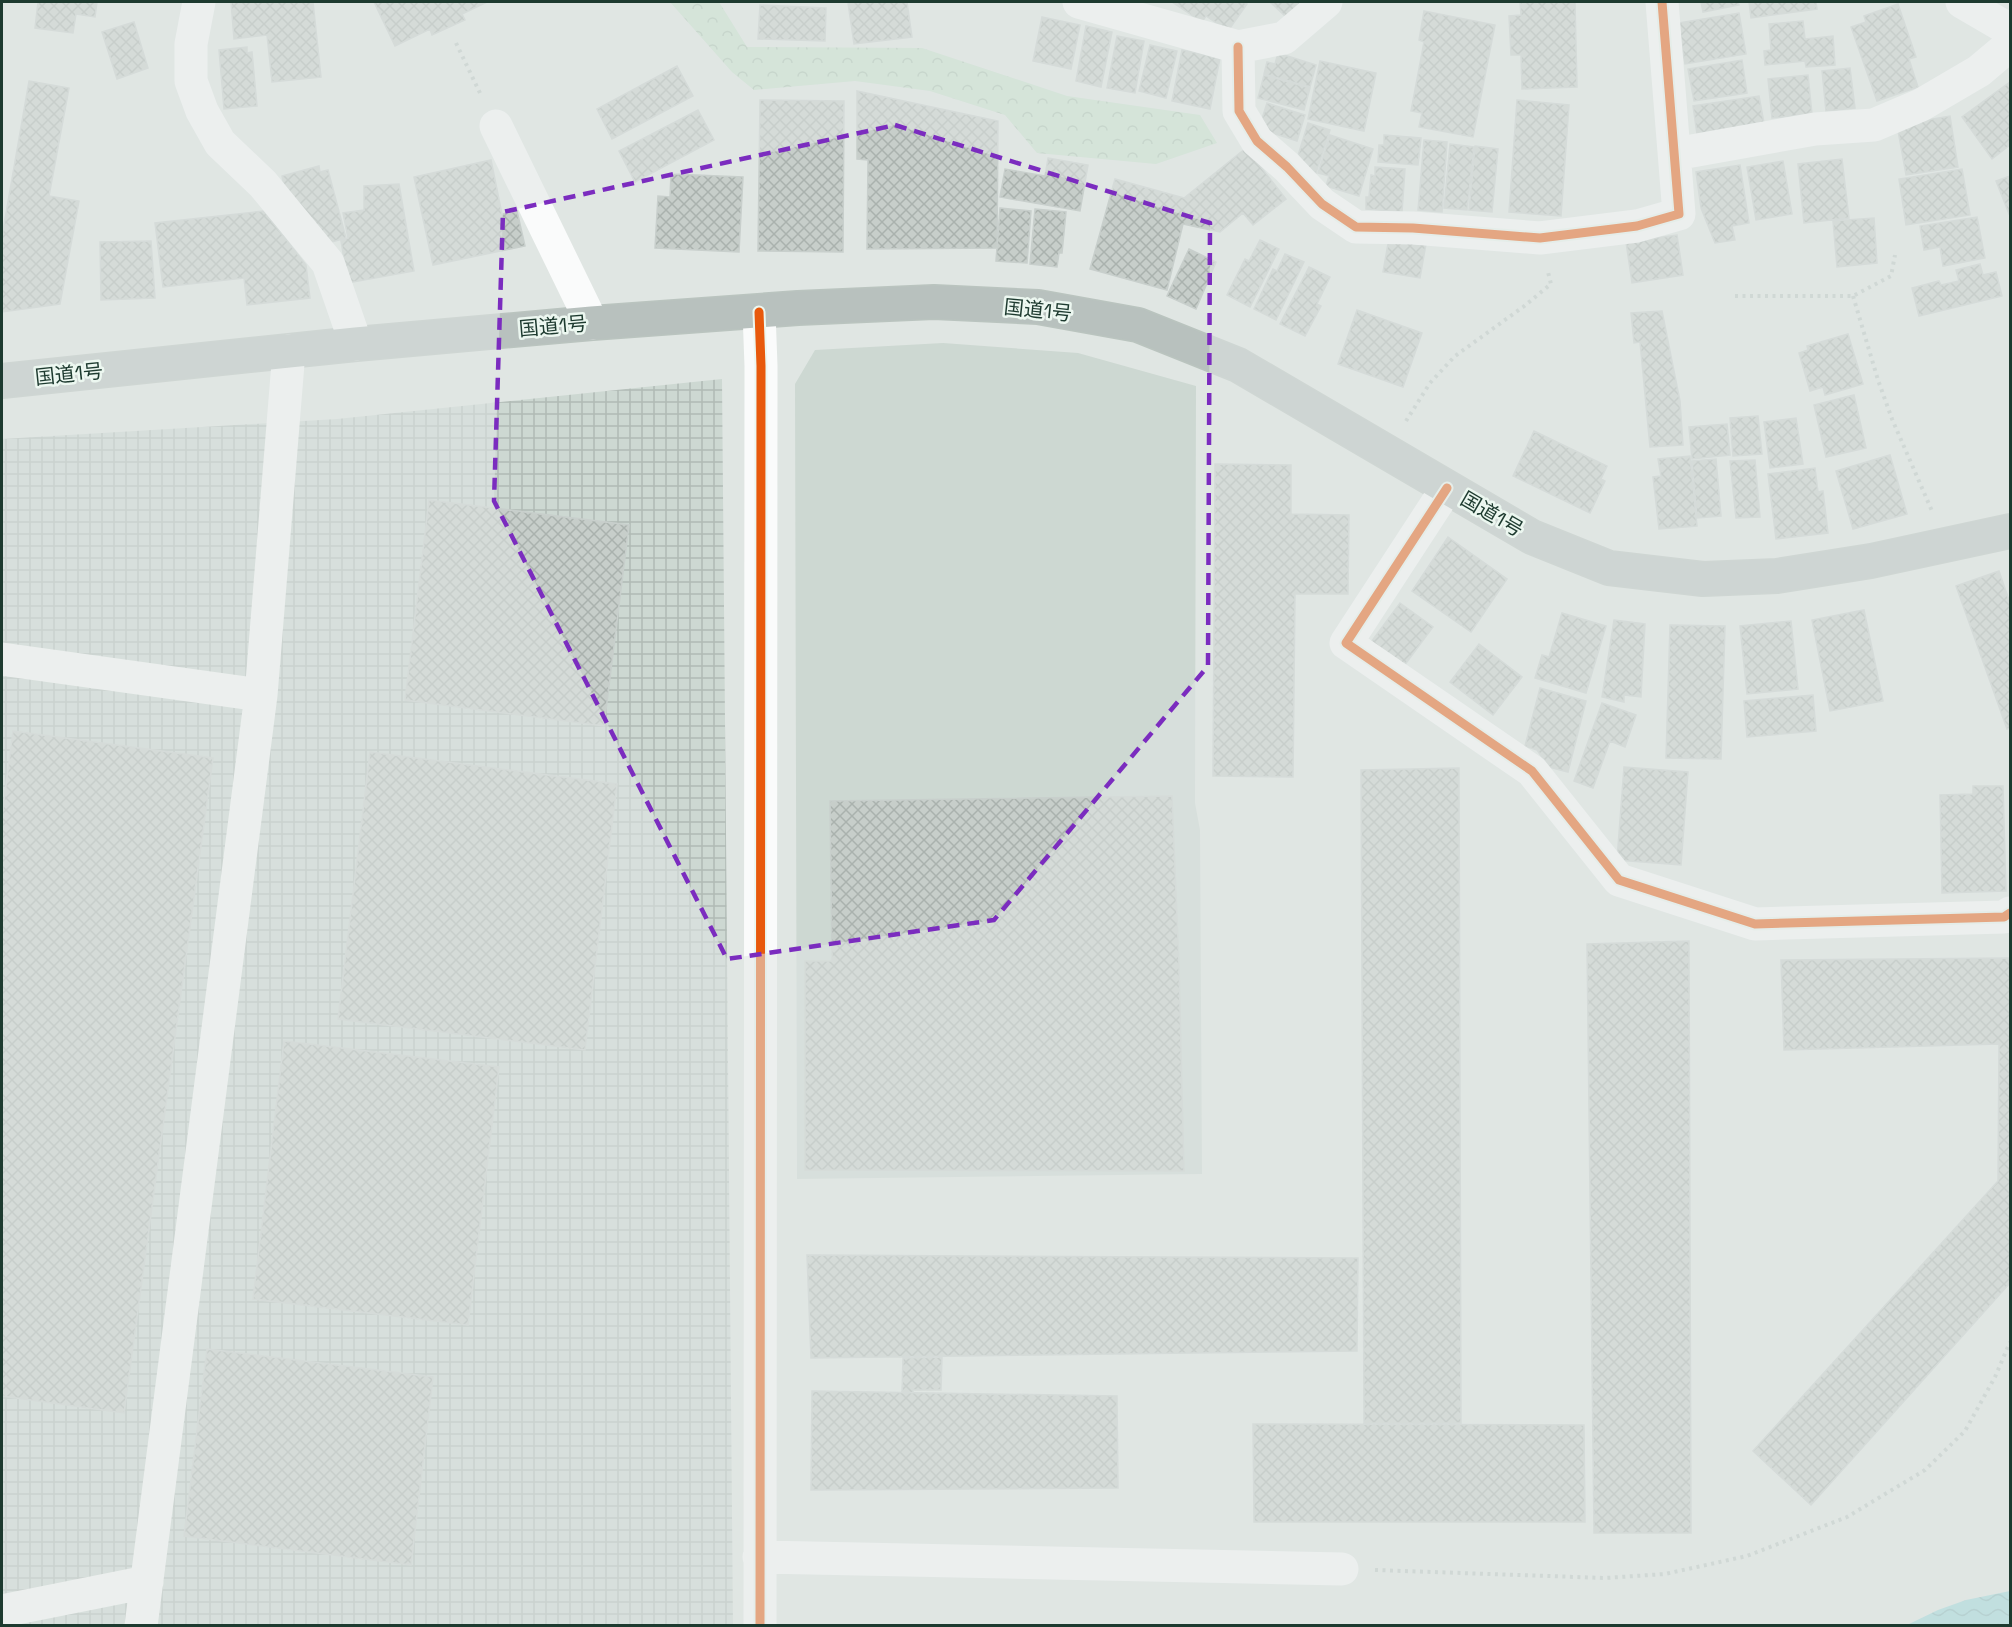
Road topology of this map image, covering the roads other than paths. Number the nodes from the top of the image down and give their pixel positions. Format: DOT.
graph roads {
  1 [pos="199,2"];
  2 [pos="1079,2"];
  3 [pos="1326,2"];
  4 [pos="1662,2"];
  5 [pos="1962,2"];
  6 [pos="2010,30"];
  7 [pos="2010,45"];
  8 [pos="1238,47"];
  9 [pos="496,126"];
  10 [pos="1675,154"];
  11 [pos="759,312"];
  12 [pos="592,323"];
  13 [pos="356,344"];
  14 [pos="289,351"];
  15 [pos="2,381"];
  16 [pos="1447,488"];
  17 [pos="2010,531"];
  18 [pos="2,659"];
  19 [pos="261,695"];
  20 [pos="2010,913"];
  21 [pos="759,1557"];
  22 [pos="1342,1569"];
  23 [pos="147,1582"];
  24 [pos="2,1611"];
  25 [pos="760,1620"];
  26 [pos="141,1626"];
  1 -- 13 [label="street"];
  2 -- 8 [label="street"];
  3 -- 8 [label="street"];
  4 -- 10 [label="street"];
  5 -- 6 [label="street"];
  7 -- 10 [label="street"];
  8 -- 10 [label="street"];
  9 -- 12 [label="street"];
  11 -- 12 [label="highway, 国道1号"];
  11 -- 16 [label="highway, 国道1号"];
  11 -- 21 [label="street"];
  12 -- 13 [label="highway, 国道1号"];
  13 -- 14 [label="highway, 国道1号"];
  14 -- 15 [label="highway, 国道1号"];
  14 -- 19 [label="street"];
  16 -- 17 [label="highway, 国道1号"];
  16 -- 20 [label="street"];
  18 -- 19 [label="street"];
  19 -- 23 [label="street"];
  21 -- 22 [label="street"];
  21 -- 25 [label="street"];
  23 -- 24 [label="street"];
  23 -- 26 [label="street"];
}
